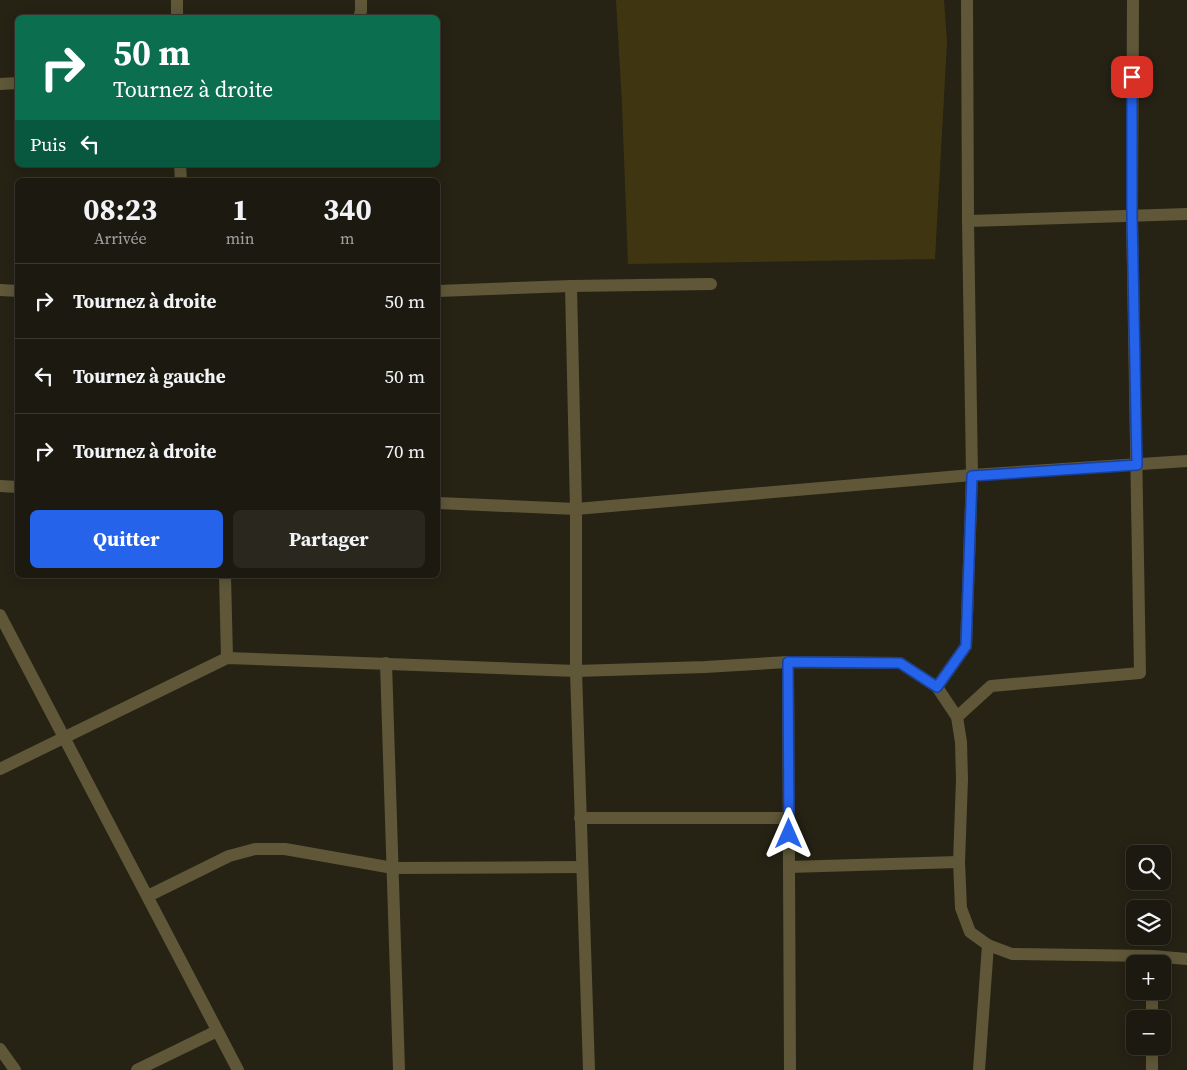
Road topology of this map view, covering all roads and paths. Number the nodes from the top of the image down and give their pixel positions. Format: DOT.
graph roads {
  1 [pos="178,0"];
  2 [pos="362,0"];
  3 [pos="968,0"];
  4 [pos="1132,0"];
  5 [pos="177,15"];
  6 [pos="360,15"];
  7 [pos="15,83"];
  8 [pos="0,84"];
  9 [pos="1187,214"];
  10 [pos="1132,216"];
  11 [pos="968,221"];
  12 [pos="711,284"];
  13 [pos="571,286"];
  14 [pos="0,290"];
  15 [pos="15,291"];
  16 [pos="440,291"];
  17 [pos="1187,461"];
  18 [pos="1137,465"];
  19 [pos="972,476"];
  20 [pos="0,486"];
  21 [pos="15,487"];
  22 [pos="440,503"];
  23 [pos="576,509"];
  24 [pos="224,578"];
  25 [pos="0,615"];
  26 [pos="227,658"];
  27 [pos="788,662"];
  28 [pos="386,663"];
  29 [pos="576,671"];
  30 [pos="937,687"];
  31 [pos="957,717"];
  32 [pos="63,737"];
  33 [pos="0,770"];
  34 [pos="580,818"];
  35 [pos="789,818"];
  36 [pos="959,862"];
  37 [pos="582,867"];
  38 [pos="789,867"];
  39 [pos="393,868"];
  40 [pos="148,896"];
  41 [pos="988,945"];
  42 [pos="1126,959"];
  43 [pos="1171,960"];
  44 [pos="1187,960"];
  45 [pos="218,1031"];
  46 [pos="0,1049"];
  47 [pos="1152,1055"];
  48 [pos="15,1070"];
  49 [pos="137,1070"];
  50 [pos="238,1070"];
  51 [pos="399,1070"];
  52 [pos="589,1070"];
  53 [pos="790,1070"];
  54 [pos="979,1070"];
  55 [pos="1152,1070"];
  1 -- 5 [label="street"];
  2 -- 6 [label="street"];
  3 -- 11 [label="street"];
  4 -- 10 [label="street"];
  7 -- 8 [label="street"];
  9 -- 10 [label="street"];
  10 -- 11 [label="street"];
  10 -- 18 [label="street"];
  11 -- 19 [label="street"];
  12 -- 13 [label="street"];
  13 -- 16 [label="street"];
  13 -- 23 [label="street"];
  14 -- 15 [label="street"];
  17 -- 18 [label="street"];
  18 -- 19 [label="street"];
  18 -- 31 [label="street"];
  19 -- 23 [label="street"];
  19 -- 30 [label="street"];
  20 -- 21 [label="street"];
  22 -- 23 [label="street"];
  23 -- 29 [label="street"];
  24 -- 26 [label="street"];
  25 -- 32 [label="street"];
  26 -- 28 [label="street"];
  26 -- 32 [label="street"];
  27 -- 29 [label="street"];
  27 -- 30 [label="street"];
  27 -- 35 [label="street"];
  28 -- 29 [label="street"];
  28 -- 39 [label="street"];
  29 -- 34 [label="street"];
  30 -- 31 [label="street"];
  31 -- 36 [label="street"];
  32 -- 33 [label="street"];
  32 -- 40 [label="street"];
  34 -- 35 [label="street"];
  34 -- 37 [label="street"];
  35 -- 38 [label="street"];
  36 -- 38 [label="street"];
  36 -- 41 [label="street"];
  37 -- 39 [label="street"];
  37 -- 52 [label="street"];
  38 -- 53 [label="street"];
  39 -- 40 [label="street"];
  39 -- 51 [label="street"];
  40 -- 45 [label="street"];
  41 -- 42 [label="street"];
  41 -- 54 [label="street"];
  43 -- 44 [label="street"];
  45 -- 49 [label="street"];
  45 -- 50 [label="street"];
  46 -- 48 [label="street"];
  47 -- 55 [label="street"];
}
